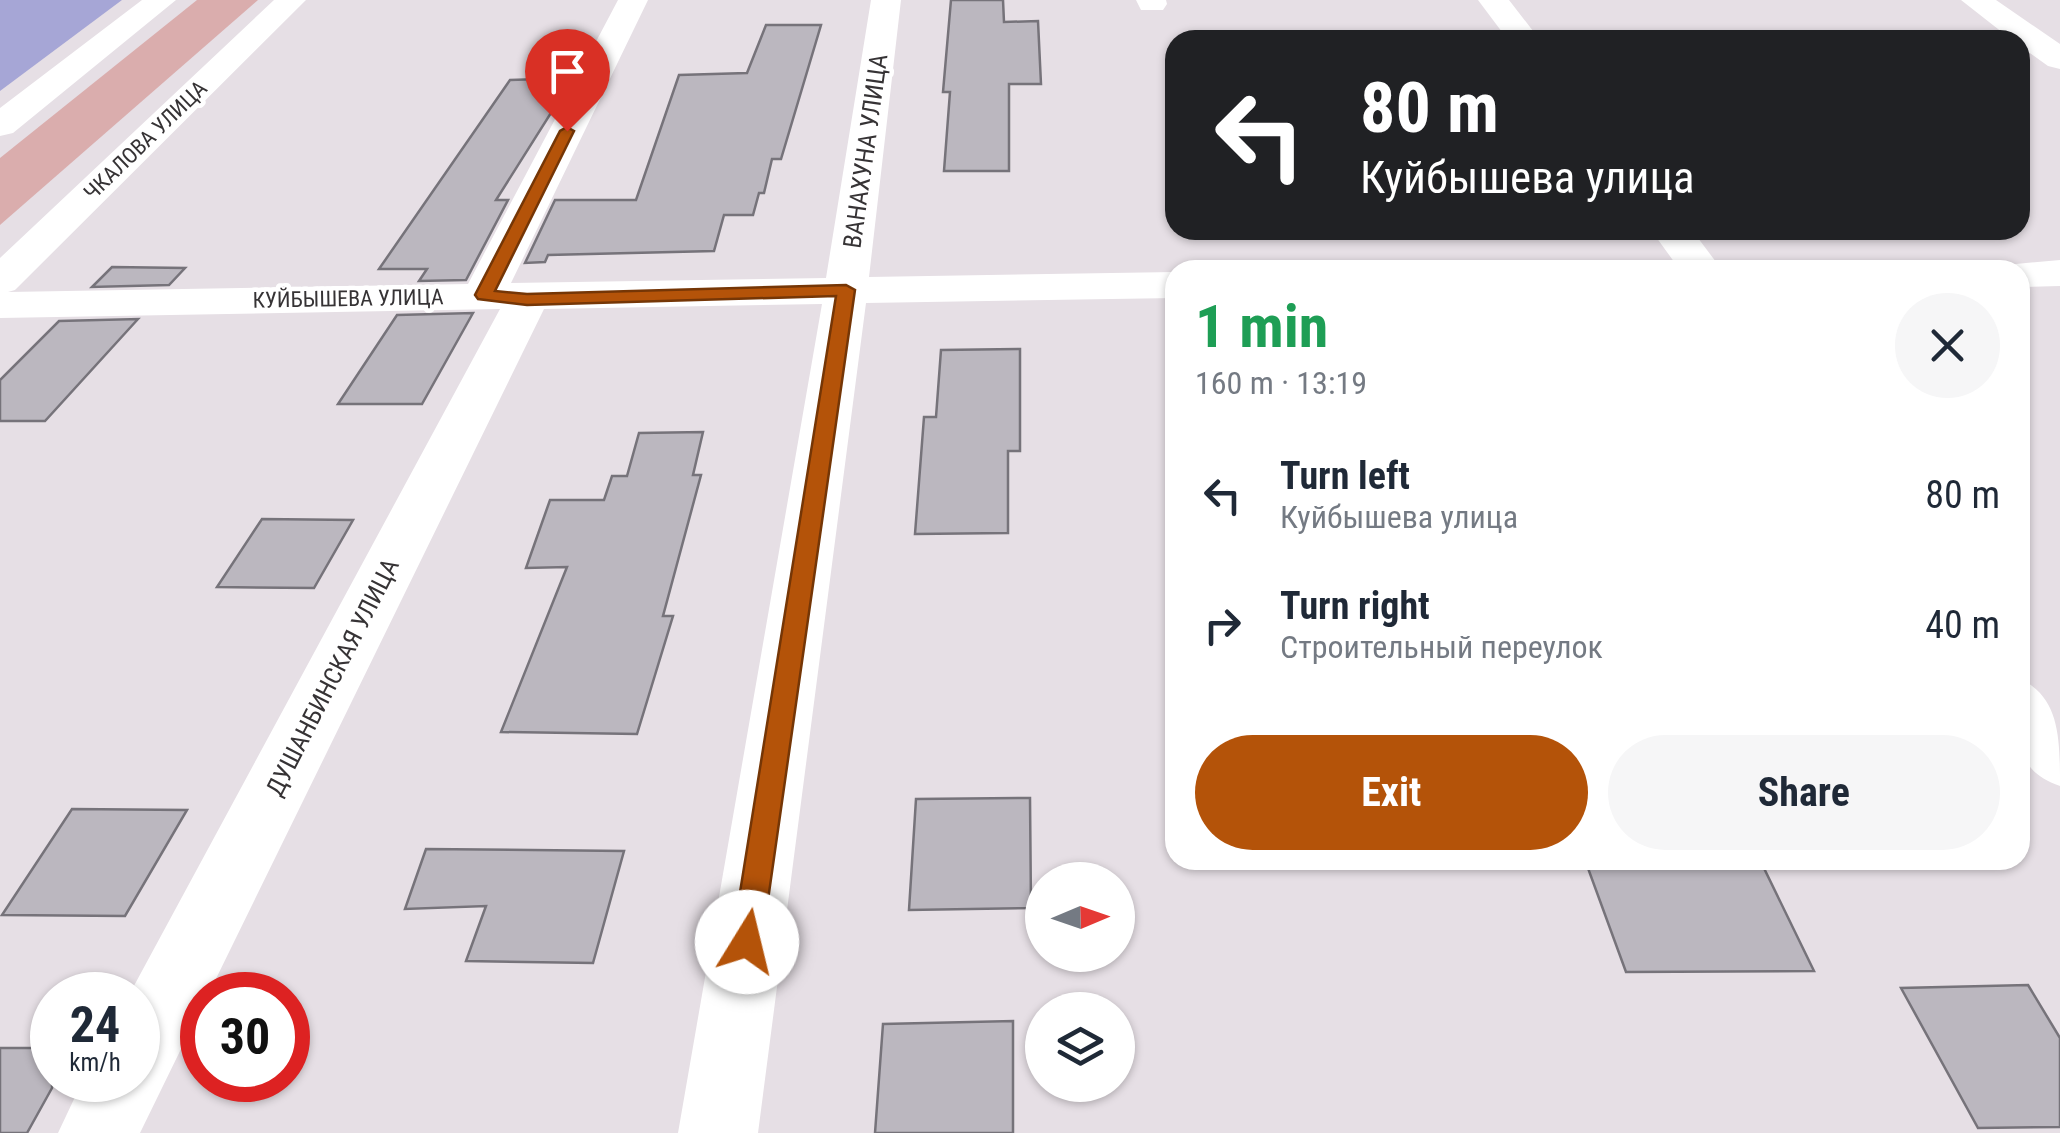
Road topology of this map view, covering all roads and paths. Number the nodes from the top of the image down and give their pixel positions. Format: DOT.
graph roads {
  1 [pos="161,0"];
  2 [pos="290,0"];
  3 [pos="633,0"];
  4 [pos="886,0"];
  5 [pos="1493,0"];
  6 [pos="1976,0"];
  7 [pos="1516,30"];
  8 [pos="2019,30"];
  9 [pos="2030,38"];
  10 [pos="2060,59"];
  11 [pos="0,124"];
  12 [pos="1678,240"];
  13 [pos="1694,260"];
  14 [pos="2060,273"];
  15 [pos="2030,274"];
  16 [pos="0,281"];
  17 [pos="1165,286"];
  18 [pos="846,290"];
  19 [pos="506,297"];
  20 [pos="0,305"];
  21 [pos="2030,718"];
  22 [pos="2060,759"];
  23 [pos="160,1011"];
  24 [pos="114,1102"];
  25 [pos="98,1133"];
  26 [pos="718,1133"];
  1 -- 11 [label="street"];
  2 -- 16 [label="street, ЧКАЛОВА УЛИЦА"];
  3 -- 19 [label="street, ДУШАНБИНСКАЯ УЛИЦА"];
  4 -- 18 [label="street, ВАНАХУНА УЛИЦА"];
  5 -- 7 [label="street"];
  6 -- 8 [label="street"];
  9 -- 10 [label="street"];
  12 -- 13 [label="street"];
  14 -- 15 [label="street"];
  17 -- 18 [label="street, КУЙБЫШЕВА УЛИЦА"];
  18 -- 19 [label="street, КУЙБЫШЕВА УЛИЦА"];
  18 -- 26 [label="street, ВАНАХУНА УЛИЦА"];
  19 -- 20 [label="street, КУЙБЫШЕВА УЛИЦА"];
  19 -- 23 [label="street, ДУШАНБИНСКАЯ УЛИЦА"];
  21 -- 22 [label="street"];
  24 -- 25 [label="street"];
}
